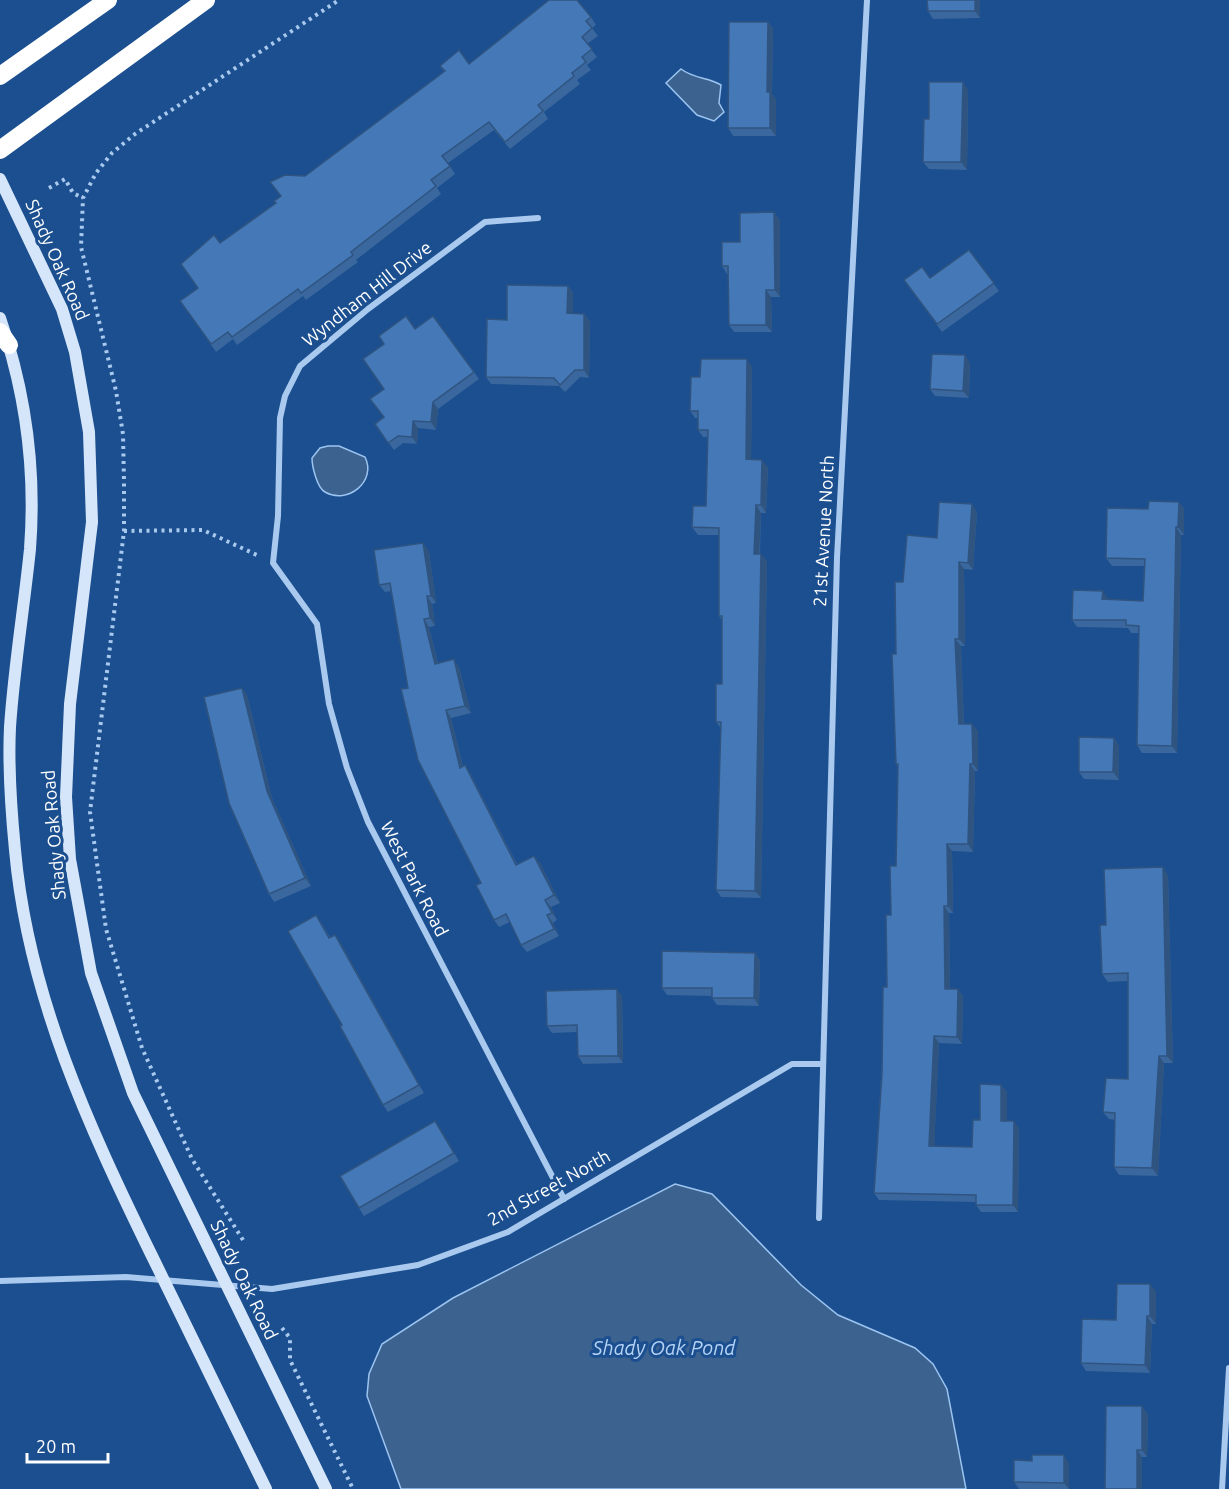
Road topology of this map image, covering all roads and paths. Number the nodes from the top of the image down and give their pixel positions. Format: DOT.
graph roads {
  1 [pos="108,0"];
  2 [pos="206,0"];
  3 [pos="339,0"];
  4 [pos="867,0"];
  5 [pos="0,76"];
  6 [pos="0,150"];
  7 [pos="0,179"];
  8 [pos="49,188"];
  9 [pos="83,198"];
  10 [pos="538,218"];
  11 [pos="0,318"];
  12 [pos="5,338"];
  13 [pos="124,531"];
  14 [pos="273,563"];
  15 [pos="822,1064"];
  16 [pos="564,1198"];
  17 [pos="819,1218"];
  18 [pos="243,1240"];
  19 [pos="162,1278"];
  20 [pos="0,1281"];
  21 [pos="226,1284"];
  22 [pos="282,1328"];
  23 [pos="1229,1368"];
  24 [pos="266,1489"];
  25 [pos="326,1489"];
  26 [pos="353,1489"];
  27 [pos="1222,1489"];
  1 -- 5 [label="highway"];
  2 -- 6 [label="highway"];
  3 -- 9 [label="path"];
  4 -- 15 [label="street, 21st Avenue North"];
  7 -- 21 [label="main road, Shady Oak Road"];
  8 -- 9 [label="path"];
  9 -- 13 [label="path"];
  10 -- 14 [label="street, Wyndham Hill Drive"];
  11 -- 12 [label="main road, Shady Oak Road"];
  12 -- 19 [label="main road, Shady Oak Road"];
  13 -- 14 [label="path"];
  13 -- 18 [label="path"];
  14 -- 16 [label="street, West Park Road"];
  15 -- 16 [label="street, 2nd Street North"];
  15 -- 17 [label="street, 21st Avenue North"];
  16 -- 21 [label="street, 2nd Street North"];
  19 -- 20 [label="street, 2nd Street North"];
  19 -- 21 [label="street, 2nd Street North"];
  19 -- 24 [label="main road, Shady Oak Road"];
  21 -- 25 [label="main road, Shady Oak Road"];
  22 -- 26 [label="path"];
  23 -- 27 [label="street"];
}
